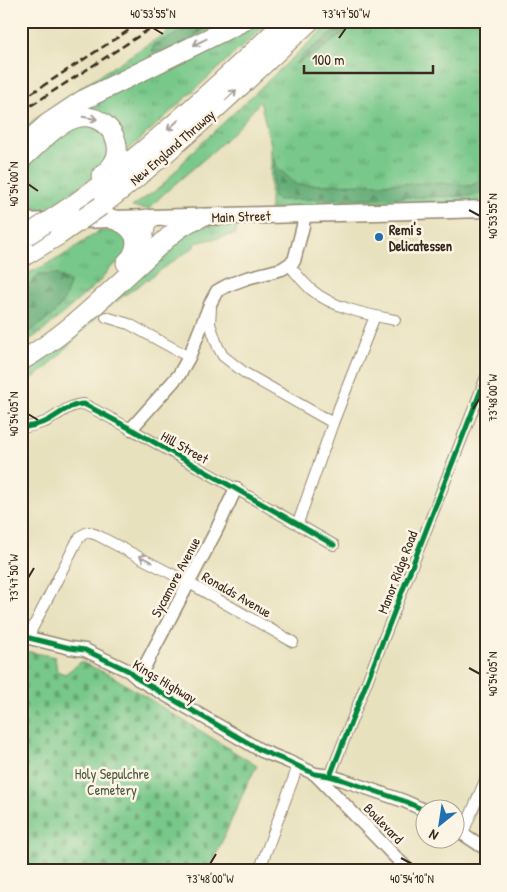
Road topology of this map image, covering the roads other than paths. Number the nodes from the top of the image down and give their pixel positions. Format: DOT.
graph roads {
  1 [pos="244,21"];
  2 [pos="286,21"];
  3 [pos="310,21"];
  4 [pos="21,147"];
  5 [pos="21,160"];
  6 [pos="73,205"];
  7 [pos="486,209"];
  8 [pos="106,213"];
  9 [pos="304,214"];
  10 [pos="200,218"];
  11 [pos="152,219"];
  12 [pos="24,244"];
  13 [pos="137,260"];
  14 [pos="289,265"];
  15 [pos="211,302"];
  16 [pos="375,316"];
  17 [pos="106,317"];
  18 [pos="395,320"];
  19 [pos="194,343"];
  20 [pos="218,347"];
  21 [pos="21,350"];
  22 [pos="189,356"];
  23 [pos="21,361"];
  24 [pos="486,377"];
  25 [pos="333,423"];
  26 [pos="21,428"];
  27 [pos="131,429"];
  28 [pos="236,488"];
  29 [pos="298,524"];
  30 [pos="334,544"];
  31 [pos="189,583"];
  32 [pos="24,637"];
  33 [pos="293,642"];
  34 [pos="138,679"];
  35 [pos="298,766"];
  36 [pos="315,774"];
  37 [pos="330,776"];
  38 [pos="486,778"];
  39 [pos="414,806"];
  40 [pos="464,820"];
  41 [pos="464,834"];
  42 [pos="486,849"];
  43 [pos="259,871"];
  44 [pos="409,871"];
  1 -- 4 [label="highway, one-way"];
  2 -- 6 [label="highway, New England Thruway, one-way"];
  8 -- 3 [label="highway, New England Thruway, one-way"];
  5 -- 6 [label="highway, one-way"];
  6 -- 12 [label="highway, New England Thruway, bridge"];
  7 -- 9 [label="main road, Main Street"];
  8 -- 11 [label="main road, Main Street"];
  8 -- 12 [label="main road, Main Street"];
  8 -- 12 [label="highway, New England Thruway, bridge"];
  8 -- 13 [label="highway"];
  9 -- 10 [label="main road, Main Street"];
  9 -- 14 [label="street"];
  10 -- 11 [label="main road, Main Street"];
  10 -- 13 [label="highway"];
  11 -- 13 [label="highway"];
  13 -- 21 [label="highway"];
  13 -- 23 [label="highway"];
  14 -- 15 [label="street"];
  14 -- 16 [label="street"];
  15 -- 19 [label="street"];
  15 -- 20 [label="street"];
  16 -- 18 [label="street"];
  16 -- 25 [label="street"];
  17 -- 22 [label="street"];
  19 -- 20 [label="street"];
  19 -- 22 [label="street"];
  20 -- 25 [label="street"];
  22 -- 27 [label="street"];
  24 -- 37 [label="street, Manor Ridge Road"];
  25 -- 29 [label="street"];
  26 -- 27 [label="street, Hill Street"];
  27 -- 28 [label="street, Hill Street"];
  28 -- 29 [label="street, Hill Street"];
  28 -- 31 [label="street, Sycamore Avenue"];
  29 -- 30 [label="street, Hill Street"];
  31 -- 32 [label="street, Ronalds Avenue, one-way"];
  31 -- 33 [label="street, Ronalds Avenue"];
  31 -- 34 [label="street, Sycamore Avenue"];
  32 -- 34 [label="street, Kings Highway"];
  34 -- 35 [label="street, Kings Highway"];
  35 -- 36 [label="street, Kings Highway"];
  35 -- 43 [label="street"];
  36 -- 37 [label="street"];
  36 -- 44 [label="street, Boulevard"];
  37 -- 39 [label="street"];
  38 -- 40 [label="street"];
  41 -- 42 [label="street"];
}
